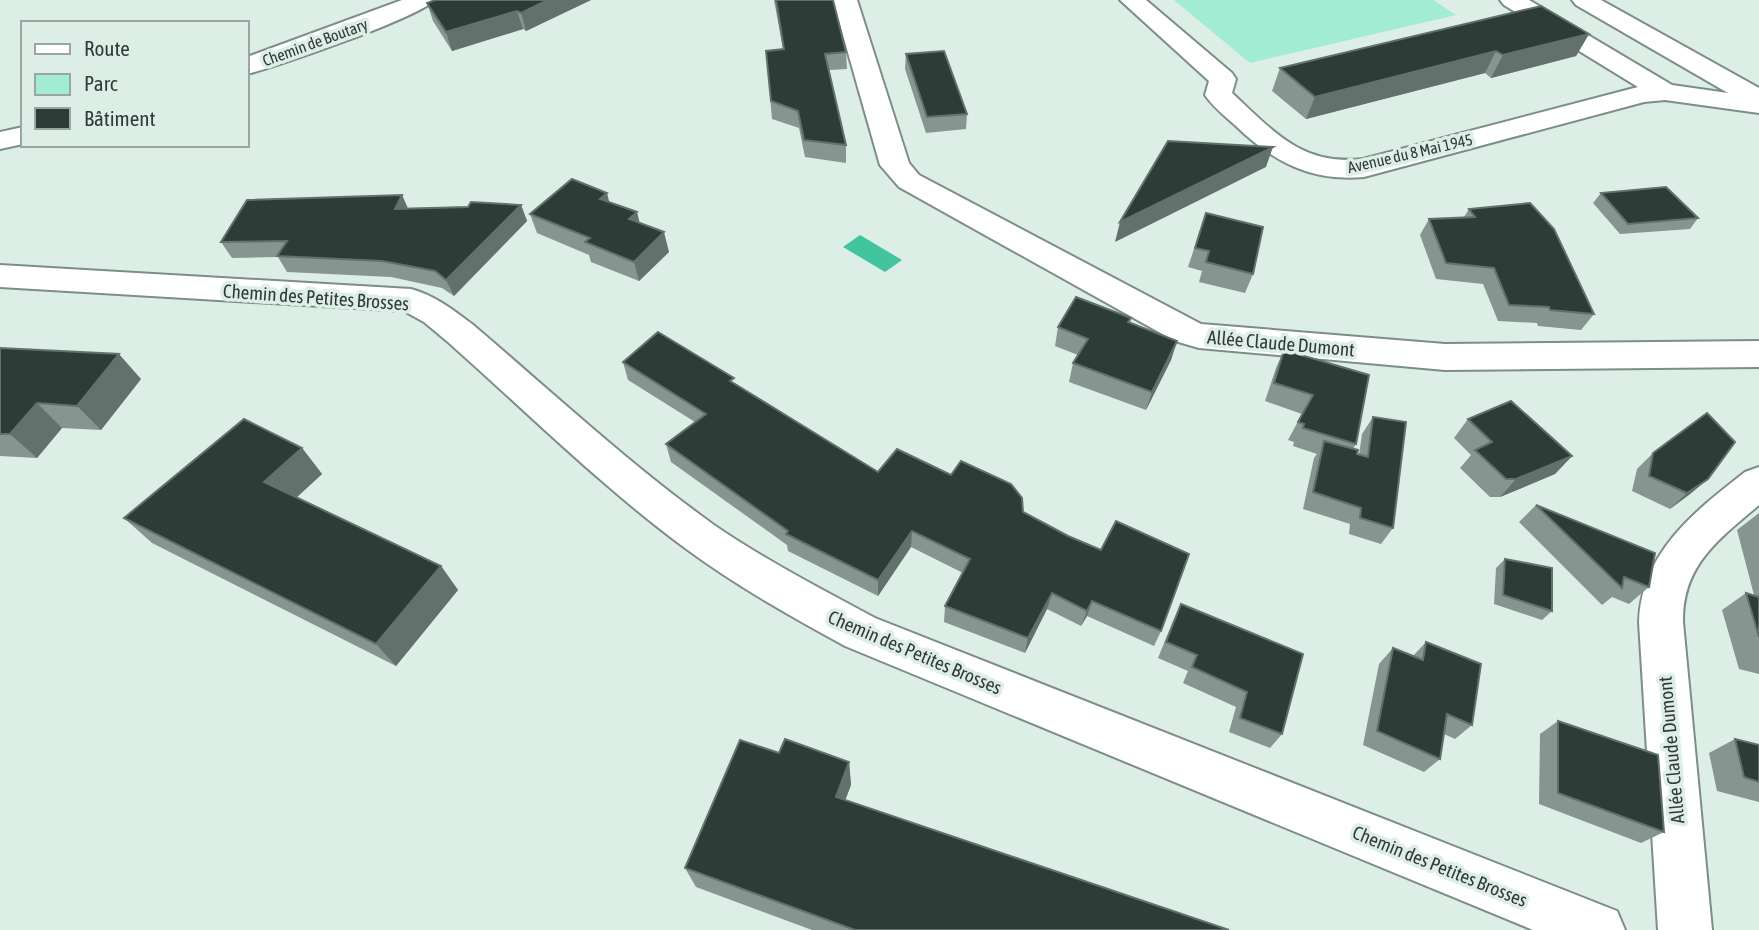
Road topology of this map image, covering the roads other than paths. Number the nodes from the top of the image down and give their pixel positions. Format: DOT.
graph roads {
  1 [pos="422,0"];
  2 [pos="845,0"];
  3 [pos="1132,0"];
  4 [pos="1513,0"];
  5 [pos="1584,0"];
  6 [pos="248,66"];
  7 [pos="1665,92"];
  8 [pos="1759,99"];
  9 [pos="1759,105"];
  10 [pos="21,136"];
  11 [pos="0,141"];
  12 [pos="0,276"];
  13 [pos="1759,354"];
  14 [pos="1759,483"];
  15 [pos="1598,930"];
  16 [pos="1685,930"];
  1 -- 6 [label="street, Chemin de Boutary"];
  2 -- 13 [label="street, Allée Claude Dumont"];
  3 -- 7 [label="street, Avenue du 8 Mai 1945"];
  4 -- 7 [label="street"];
  5 -- 8 [label="street"];
  7 -- 9 [label="street, Avenue du 8 Mai 1945"];
  10 -- 11 [label="street"];
  12 -- 15 [label="street, Chemin des Petites Brosses"];
  14 -- 16 [label="street, Allée Claude Dumont"];
}
